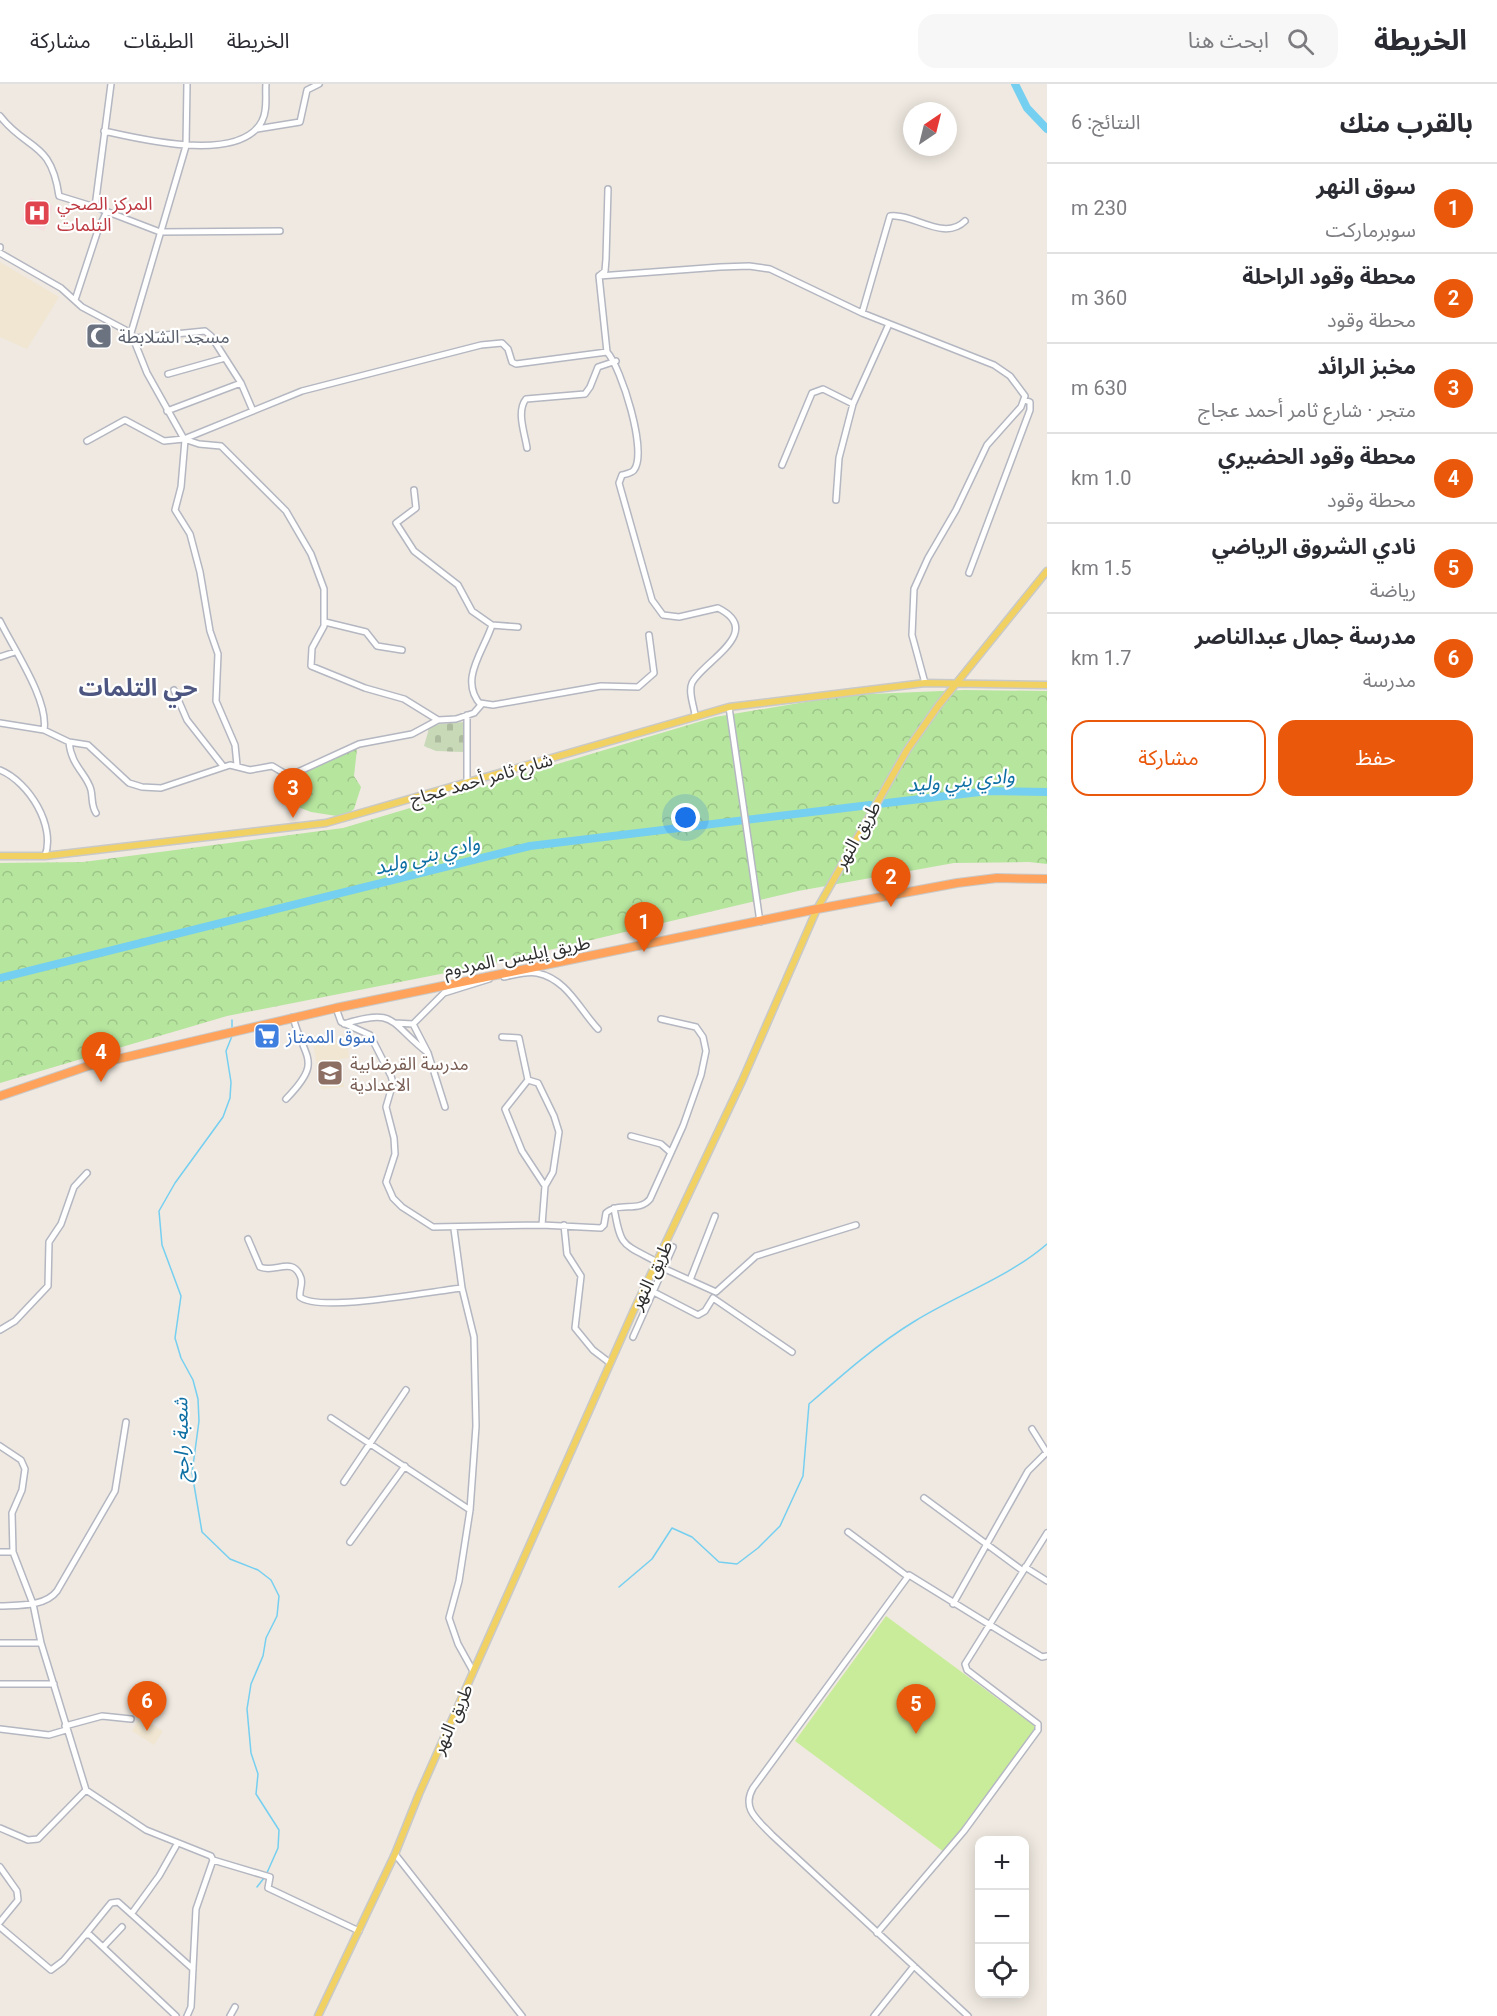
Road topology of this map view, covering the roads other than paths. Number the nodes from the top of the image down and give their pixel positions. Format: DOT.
graph roads {
  1 [pos="111,84"];
  2 [pos="187,84"];
  3 [pos="266,84"];
  4 [pos="320,84"];
  5 [pos="0,116"];
  6 [pos="257,129"];
  7 [pos="104,130"];
  8 [pos="186,146"];
  9 [pos="608,189"];
  10 [pos="95,207"];
  11 [pos="106,213"];
  12 [pos="966,221"];
  13 [pos="280,231"];
  14 [pos="160,232"];
  15 [pos="0,249"];
  16 [pos="599,276"];
  17 [pos="75,300"];
  18 [pos="862,313"];
  19 [pos="889,324"];
  20 [pos="131,333"];
  21 [pos="135,338"];
  22 [pos="607,352"];
  23 [pos="225,358"];
  24 [pos="615,361"];
  25 [pos="168,374"];
  26 [pos="241,383"];
  27 [pos="1024,400"];
  28 [pos="853,404"];
  29 [pos="167,411"];
  30 [pos="254,411"];
  31 [pos="185,439"];
  32 [pos="87,441"];
  33 [pos="527,448"];
  34 [pos="782,465"];
  35 [pos="414,490"];
  36 [pos="836,500"];
  37 [pos="1047,571"];
  38 [pos="969,573"];
  39 [pos="0,621"];
  40 [pos="325,622"];
  41 [pos="492,625"];
  42 [pos="518,627"];
  43 [pos="650,635"];
  44 [pos="402,650"];
  45 [pos="15,652"];
  46 [pos="0,657"];
  47 [pos="921,672"];
  48 [pos="959,682"];
  49 [pos="925,683"];
  50 [pos="915,684"];
  51 [pos="1047,685"];
  52 [pos="174,690"];
  53 [pos="479,703"];
  54 [pos="729,707"];
  55 [pos="467,715"];
  56 [pos="695,715"];
  57 [pos="438,720"];
  58 [pos="0,723"];
  59 [pos="44,730"];
  60 [pos="69,742"];
  61 [pos="237,765"];
  62 [pos="223,766"];
  63 [pos="0,770"];
  64 [pos="467,785"];
  65 [pos="96,813"];
  66 [pos="0,856"];
  67 [pos="45,856"];
  68 [pos="1047,879"];
  69 [pos="817,909"];
  70 [pos="760,922"];
  71 [pos="492,978"];
  72 [pos="336,1008"];
  73 [pos="293,1017"];
  74 [pos="661,1019"];
  75 [pos="395,1023"];
  76 [pos="344,1024"];
  77 [pos="413,1024"];
  78 [pos="598,1029"];
  79 [pos="502,1037"];
  80 [pos="428,1053"];
  81 [pos="528,1080"];
  82 [pos="0,1096"];
  83 [pos="286,1099"];
  84 [pos="445,1107"];
  85 [pos="631,1136"];
  86 [pos="670,1152"];
  87 [pos="87,1173"];
  88 [pos="545,1186"];
  89 [pos="614,1208"];
  90 [pos="715,1216"];
  91 [pos="542,1225"];
  92 [pos="564,1225"];
  93 [pos="856,1225"];
  94 [pos="454,1229"];
  95 [pos="248,1239"];
  96 [pos="673,1247"];
  97 [pos="657,1262"];
  98 [pos="665,1269"];
  99 [pos="690,1280"];
  100 [pos="644,1287"];
  101 [pos="462,1288"];
  102 [pos="655,1293"];
  103 [pos="715,1295"];
  104 [pos="0,1330"];
  105 [pos="633,1337"];
  106 [pos="792,1352"];
  107 [pos="610,1363"];
  108 [pos="405,1390"];
  109 [pos="331,1418"];
  110 [pos="126,1422"];
  111 [pos="1032,1429"];
  112 [pos="370,1445"];
  113 [pos="0,1446"];
  114 [pos="1047,1452"];
  115 [pos="405,1466"];
  116 [pos="344,1482"];
  117 [pos="924,1498"];
  118 [pos="470,1510"];
  119 [pos="848,1532"];
  120 [pos="1047,1533"];
  121 [pos="350,1542"];
  122 [pos="988,1545"];
  123 [pos="0,1552"];
  124 [pos="13,1552"];
  125 [pos="1024,1569"];
  126 [pos="907,1576"];
  127 [pos="1047,1581"];
  128 [pos="33,1604"];
  129 [pos="953,1604"];
  130 [pos="0,1606"];
  131 [pos="988,1626"];
  132 [pos="0,1643"];
  133 [pos="41,1643"];
  134 [pos="1047,1656"];
  135 [pos="473,1671"];
  136 [pos="0,1684"];
  137 [pos="54,1684"];
  138 [pos="131,1719"];
  139 [pos="66,1728"];
  140 [pos="0,1729"];
  141 [pos="86,1790"];
  142 [pos="0,1828"];
  143 [pos="176,1846"];
  144 [pos="395,1854"];
  145 [pos="213,1860"];
  146 [pos="0,1867"];
  147 [pos="132,1913"];
  148 [pos="0,1922"];
  149 [pos="0,1927"];
  150 [pos="122,1927"];
  151 [pos="359,1931"];
  152 [pos="877,1933"];
  153 [pos="85,1935"];
  154 [pos="104,1946"];
  155 [pos="914,1966"];
  156 [pos="193,1969"];
  157 [pos="235,2007"];
  158 [pos="176,2016"];
  159 [pos="187,2016"];
  160 [pos="230,2016"];
  161 [pos="318,2016"];
  162 [pos="522,2016"];
  163 [pos="873,2016"];
  164 [pos="968,2016"];
  1 -- 7 [label="street"];
  2 -- 8 [label="street"];
  3 -- 6 [label="street"];
  4 -- 6 [label="street"];
  5 -- 10 [label="street"];
  6 -- 8 [label="street"];
  7 -- 8 [label="street"];
  7 -- 10 [label="street"];
  8 -- 14 [label="street"];
  9 -- 16 [label="street"];
  10 -- 11 [label="street"];
  11 -- 14 [label="street"];
  11 -- 17 [label="street"];
  12 -- 18 [label="street"];
  13 -- 14 [label="street"];
  14 -- 20 [label="street"];
  15 -- 17 [label="street"];
  16 -- 18 [label="street"];
  16 -- 22 [label="street"];
  17 -- 20 [label="street"];
  18 -- 19 [label="street"];
  19 -- 27 [label="street"];
  19 -- 28 [label="street"];
  20 -- 21 [label="street"];
  21 -- 23 [label="street"];
  21 -- 29 [label="street"];
  22 -- 24 [label="street"];
  22 -- 30 [label="street"];
  23 -- 25 [label="street"];
  23 -- 26 [label="street"];
  24 -- 33 [label="street"];
  24 -- 56 [label="street"];
  26 -- 29 [label="street"];
  26 -- 30 [label="street"];
  27 -- 38 [label="street"];
  27 -- 47 [label="street"];
  28 -- 34 [label="street"];
  28 -- 36 [label="street"];
  29 -- 31 [label="street"];
  30 -- 31 [label="street"];
  31 -- 32 [label="street"];
  31 -- 40 [label="street"];
  31 -- 61 [label="street"];
  35 -- 41 [label="street"];
  37 -- 48 [label="main road, طريق النهر"];
  39 -- 45 [label="street"];
  40 -- 44 [label="street"];
  40 -- 57 [label="street"];
  41 -- 42 [label="street"];
  41 -- 53 [label="street"];
  43 -- 53 [label="street"];
  45 -- 46 [label="street"];
  45 -- 59 [label="street"];
  47 -- 49 [label="street"];
  47 -- 50 [label="street"];
  48 -- 49 [label="main road, شارع ثامر أحمد عجاج"];
  48 -- 51 [label="main road, شارع ثامر أحمد عجاج"];
  48 -- 69 [label="main road, طريق النهر"];
  49 -- 50 [label="main road, شارع ثامر أحمد عجاج"];
  50 -- 54 [label="main road, شارع ثامر أحمد عجاج"];
  52 -- 62 [label="street"];
  53 -- 55 [label="street"];
  54 -- 56 [label="main road, شارع ثامر أحمد عجاج"];
  54 -- 70 [label="street"];
  55 -- 57 [label="street"];
  55 -- 64 [label="street"];
  56 -- 64 [label="main road, شارع ثامر أحمد عجاج"];
  57 -- 61 [label="street"];
  58 -- 59 [label="street"];
  59 -- 60 [label="street"];
  60 -- 62 [label="street"];
  60 -- 65 [label="street"];
  61 -- 62 [label="street"];
  63 -- 67 [label="street"];
  64 -- 67 [label="main road, شارع ثامر أحمد عجاج"];
  66 -- 67 [label="main road, شارع ثامر أحمد عجاج"];
  68 -- 69 [label="highway, طريق إيليس- المردوم"];
  69 -- 70 [label="highway, طريق إيليس- المردوم"];
  69 -- 97 [label="main road, طريق النهر"];
  70 -- 71 [label="highway, طريق إيليس- المردوم"];
  71 -- 72 [label="highway, طريق إيليس- المردوم"];
  71 -- 77 [label="street"];
  71 -- 78 [label="street"];
  72 -- 73 [label="highway, طريق إيليس- المردوم"];
  72 -- 76 [label="street"];
  73 -- 82 [label="highway, طريق إيليس- المردوم"];
  73 -- 83 [label="street"];
  74 -- 86 [label="street"];
  75 -- 76 [label="street"];
  75 -- 77 [label="street"];
  75 -- 80 [label="street"];
  76 -- 94 [label="street"];
  77 -- 80 [label="street"];
  79 -- 81 [label="street"];
  80 -- 84 [label="street"];
  81 -- 88 [label="street"];
  81 -- 88 [label="street"];
  85 -- 86 [label="street"];
  86 -- 89 [label="street"];
  87 -- 104 [label="street"];
  88 -- 91 [label="street"];
  89 -- 92 [label="street"];
  89 -- 97 [label="street"];
  90 -- 99 [label="street"];
  91 -- 92 [label="street"];
  91 -- 94 [label="street"];
  92 -- 107 [label="street"];
  93 -- 103 [label="street"];
  94 -- 101 [label="street"];
  95 -- 101 [label="street"];
  96 -- 98 [label="street"];
  97 -- 100 [label="main road, طريق النهر"];
  98 -- 99 [label="street"];
  98 -- 102 [label="street"];
  99 -- 103 [label="street"];
  100 -- 102 [label="street"];
  100 -- 107 [label="main road, طريق النهر"];
  101 -- 118 [label="street"];
  102 -- 103 [label="street"];
  102 -- 105 [label="street"];
  103 -- 106 [label="street"];
  107 -- 135 [label="main road, طريق النهر"];
  108 -- 112 [label="street"];
  109 -- 112 [label="street"];
  110 -- 128 [label="street"];
  111 -- 114 [label="street"];
  112 -- 115 [label="street"];
  112 -- 116 [label="street"];
  113 -- 124 [label="street"];
  114 -- 122 [label="street"];
  115 -- 118 [label="street"];
  115 -- 121 [label="street"];
  117 -- 122 [label="street"];
  118 -- 135 [label="street"];
  119 -- 126 [label="street"];
  120 -- 125 [label="street"];
  122 -- 125 [label="street"];
  122 -- 129 [label="street"];
  123 -- 124 [label="street"];
  124 -- 128 [label="street"];
  125 -- 127 [label="street"];
  125 -- 131 [label="street"];
  126 -- 129 [label="street"];
  126 -- 152 [label="street"];
  128 -- 130 [label="street"];
  128 -- 133 [label="street"];
  129 -- 131 [label="street"];
  131 -- 134 [label="street"];
  131 -- 152 [label="street"];
  132 -- 133 [label="street"];
  133 -- 137 [label="street"];
  135 -- 144 [label="main road, طريق النهر"];
  136 -- 137 [label="street"];
  137 -- 139 [label="street"];
  138 -- 139 [label="street"];
  139 -- 140 [label="street"];
  139 -- 141 [label="street"];
  141 -- 142 [label="street"];
  141 -- 145 [label="street"];
  143 -- 147 [label="street"];
  144 -- 151 [label="main road, طريق النهر"];
  144 -- 162 [label="street"];
  145 -- 151 [label="street"];
  145 -- 156 [label="street"];
  146 -- 148 [label="street"];
  147 -- 153 [label="street"];
  147 -- 156 [label="street"];
  149 -- 153 [label="street"];
  150 -- 154 [label="street"];
  151 -- 161 [label="main road, طريق النهر"];
  152 -- 155 [label="street"];
  153 -- 154 [label="street"];
  154 -- 158 [label="street"];
  155 -- 163 [label="street"];
  155 -- 164 [label="street"];
  156 -- 159 [label="street"];
  157 -- 160 [label="street"];
}
